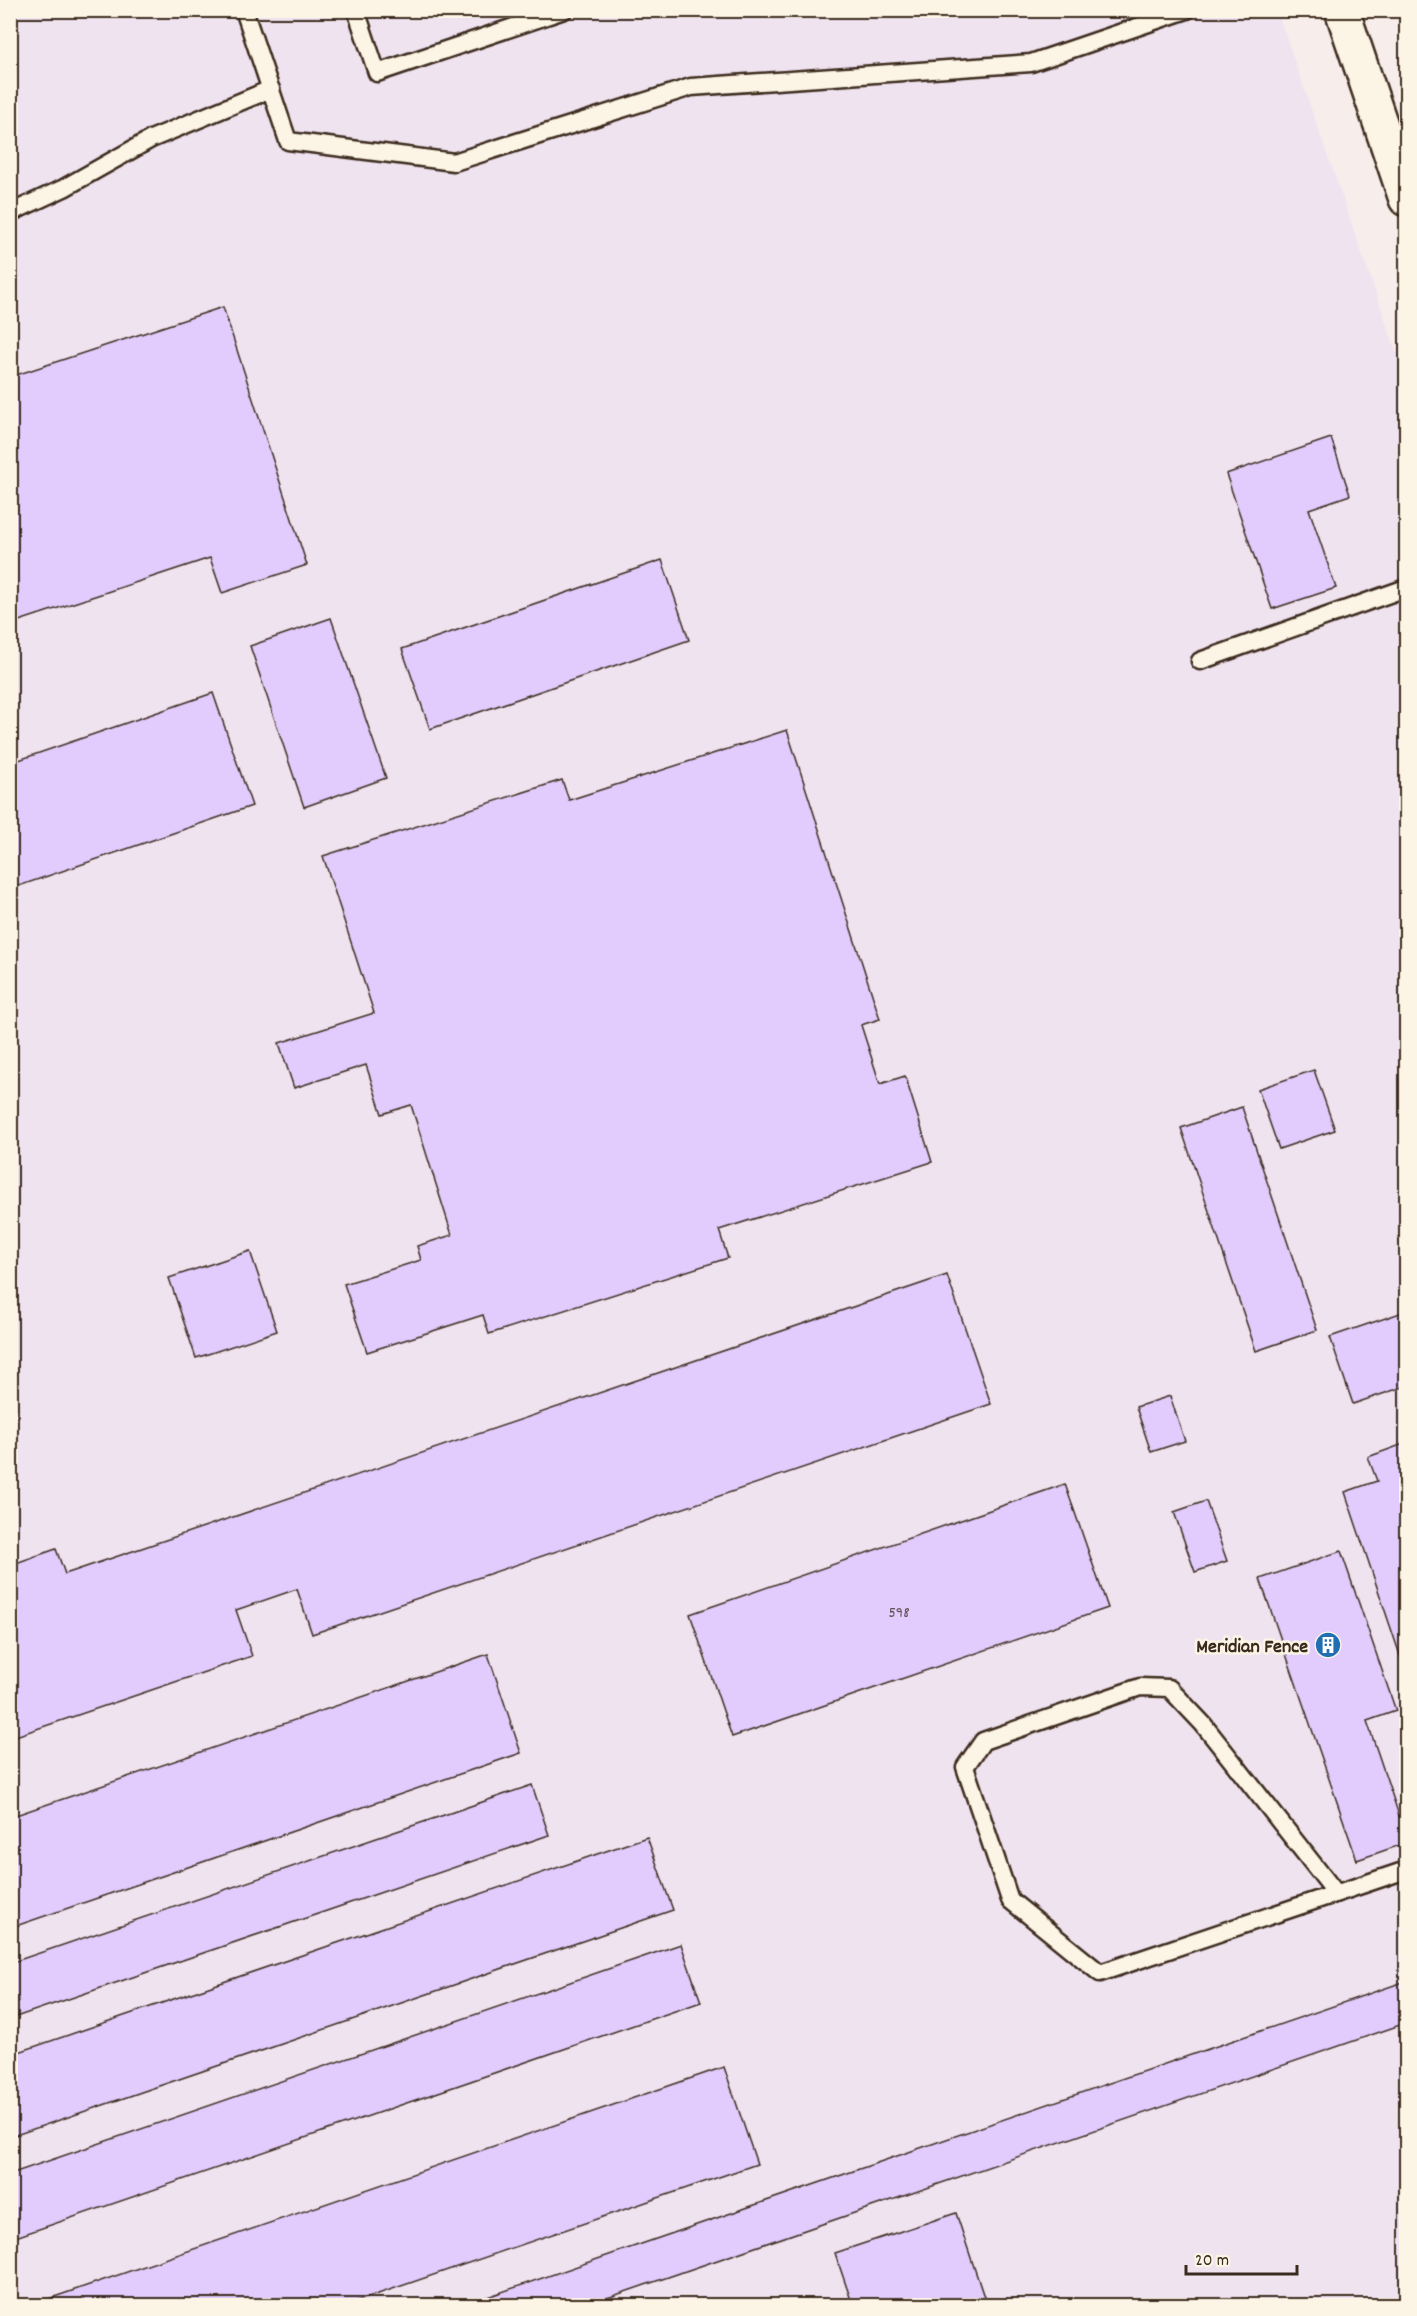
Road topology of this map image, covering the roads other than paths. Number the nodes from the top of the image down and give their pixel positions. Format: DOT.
graph roads {
  1 [pos="244,10"];
  2 [pos="356,10"];
  3 [pos="564,10"];
  4 [pos="1187,10"];
  5 [pos="1342,10"];
  6 [pos="271,89"];
  7 [pos="1407,199"];
  8 [pos="10,213"];
  9 [pos="1407,588"];
  10 [pos="1200,661"];
  11 [pos="1407,1870"];
  12 [pos="1336,1893"];
  1 -- 6 [label="lane"];
  2 -- 3 [label="lane"];
  4 -- 6 [label="lane"];
  5 -- 7 [label="main road"];
  6 -- 8 [label="lane"];
  9 -- 10 [label="lane"];
  11 -- 12 [label="lane"];
  12 -- 12 [label="lane"];
}
